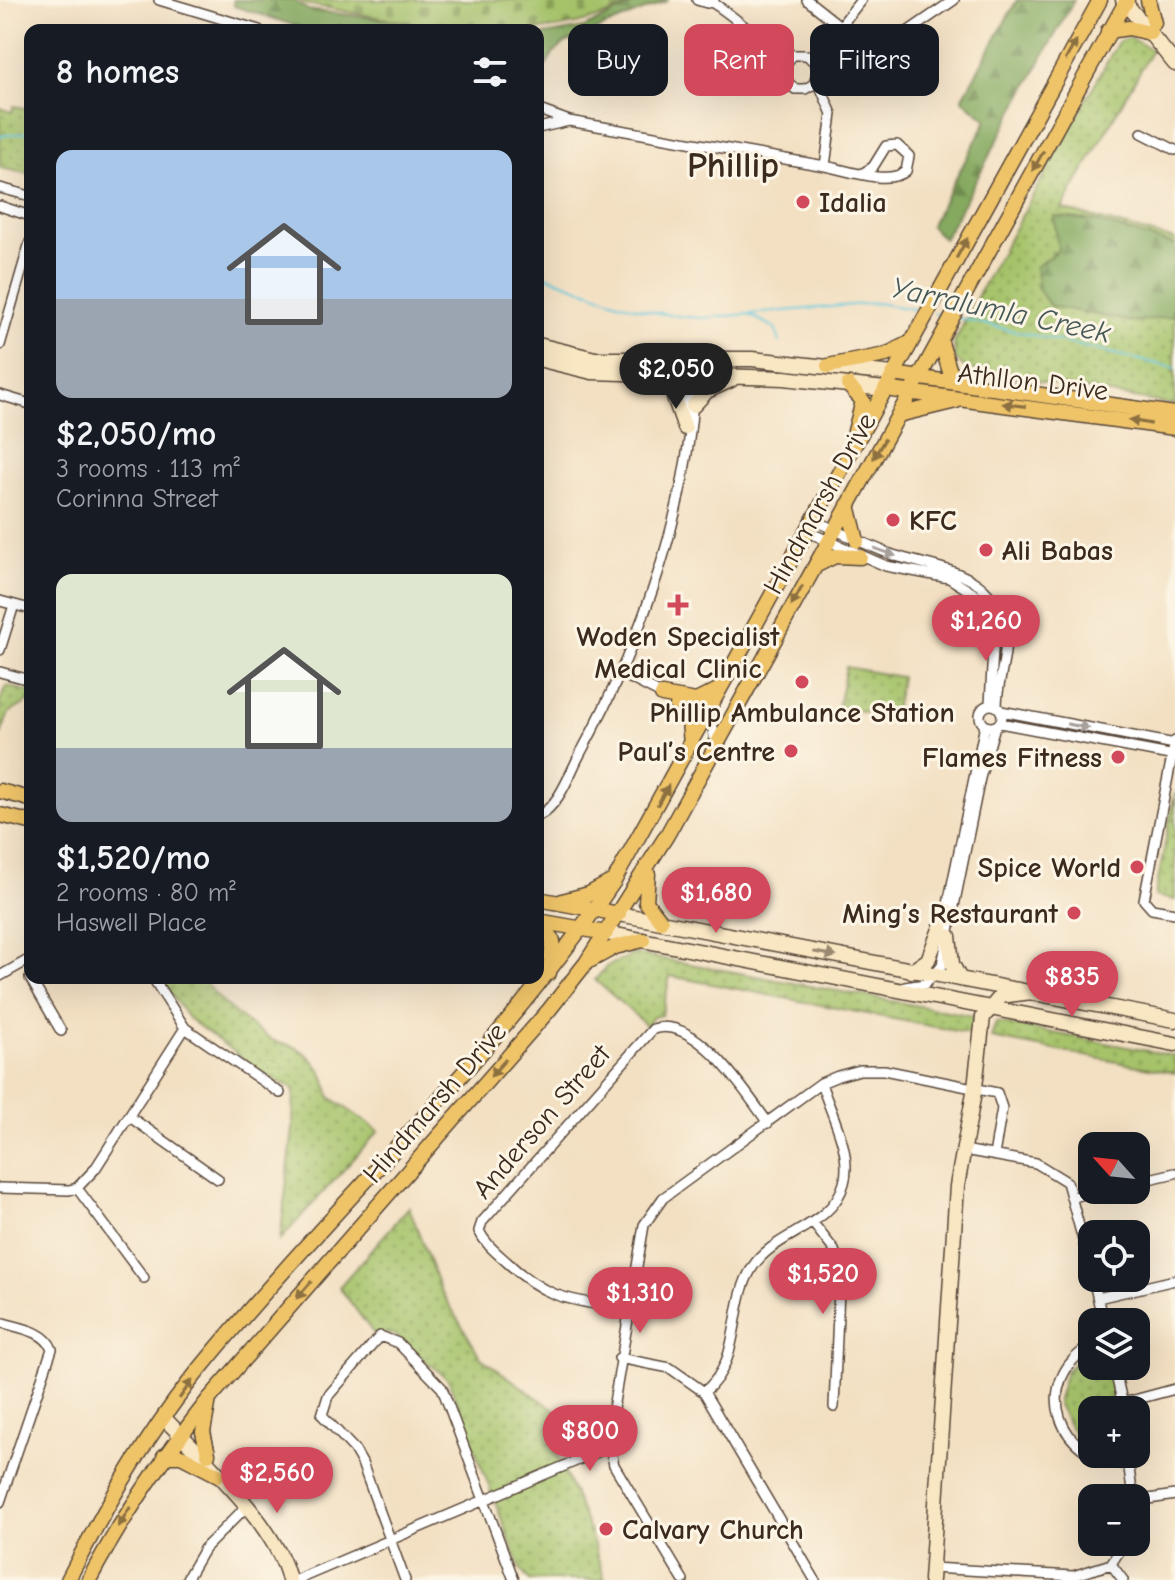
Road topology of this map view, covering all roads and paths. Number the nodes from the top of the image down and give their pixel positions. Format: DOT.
graph roads {
  1 [pos="159,0"];
  2 [pos="697,0"];
  3 [pos="723,0"];
  4 [pos="807,0"];
  5 [pos="861,0"];
  6 [pos="954,0"];
  7 [pos="1091,0"];
  8 [pos="1100,0"];
  9 [pos="1148,0"];
  10 [pos="713,1"];
  11 [pos="1128,1"];
  12 [pos="730,12"];
  13 [pos="239,24"];
  14 [pos="745,24"];
  15 [pos="835,24"];
  16 [pos="841,24"];
  17 [pos="919,24"];
  18 [pos="1085,25"];
  19 [pos="1152,28"];
  20 [pos="1108,31"];
  21 [pos="810,49"];
  22 [pos="1175,50"];
  23 [pos="794,53"];
  24 [pos="798,54"];
  25 [pos="794,57"];
  26 [pos="810,57"];
  27 [pos="1175,64"];
  28 [pos="794,87"];
  29 [pos="810,87"];
  30 [pos="800,90"];
  31 [pos="824,96"];
  32 [pos="827,103"];
  33 [pos="544,111"];
  34 [pos="569,121"];
  35 [pos="544,126"];
  36 [pos="1142,133"];
  37 [pos="1175,150"];
  38 [pos="825,166"];
  39 [pos="863,173"];
  40 [pos="0,188"];
  41 [pos="24,194"];
  42 [pos="0,206"];
  43 [pos="24,214"];
  44 [pos="24,263"];
  45 [pos="915,333"];
  46 [pos="942,335"];
  47 [pos="0,345"];
  48 [pos="544,346"];
  49 [pos="690,359"];
  50 [pos="544,360"];
  51 [pos="828,366"];
  52 [pos="893,374"];
  53 [pos="667,377"];
  54 [pos="690,377"];
  55 [pos="739,377"];
  56 [pos="919,377"];
  57 [pos="967,382"];
  58 [pos="848,385"];
  59 [pos="885,389"];
  60 [pos="910,393"];
  61 [pos="0,395"];
  62 [pos="964,399"];
  63 [pos="24,402"];
  64 [pos="693,406"];
  65 [pos="1175,414"];
  66 [pos="898,415"];
  67 [pos="1175,428"];
  68 [pos="687,435"];
  69 [pos="843,466"];
  70 [pos="848,505"];
  71 [pos="811,526"];
  72 [pos="831,536"];
  73 [pos="857,541"];
  74 [pos="860,557"];
  75 [pos="813,567"];
  76 [pos="0,601"];
  77 [pos="14,605"];
  78 [pos="24,608"];
  79 [pos="0,650"];
  80 [pos="0,672"];
  81 [pos="622,674"];
  82 [pos="24,678"];
  83 [pos="724,684"];
  84 [pos="662,695"];
  85 [pos="677,707"];
  86 [pos="996,707"];
  87 [pos="713,721"];
  88 [pos="993,725"];
  89 [pos="1175,743"];
  90 [pos="691,744"];
  91 [pos="1174,756"];
  92 [pos="4,792"];
  93 [pos="24,797"];
  94 [pos="544,811"];
  95 [pos="0,815"];
  96 [pos="24,821"];
  97 [pos="650,866"];
  98 [pos="614,881"];
  99 [pos="544,900"];
  100 [pos="558,902"];
  101 [pos="595,909"];
  102 [pos="947,911"];
  103 [pos="1175,913"];
  104 [pos="619,914"];
  105 [pos="661,921"];
  106 [pos="544,922"];
  107 [pos="544,929"];
  108 [pos="582,929"];
  109 [pos="606,933"];
  110 [pos="949,936"];
  111 [pos="643,940"];
  112 [pos="24,962"];
  113 [pos="586,963"];
  114 [pos="912,971"];
  115 [pos="549,974"];
  116 [pos="935,975"];
  117 [pos="0,976"];
  118 [pos="544,980"];
  119 [pos="968,980"];
  120 [pos="34,984"];
  121 [pos="157,984"];
  122 [pos="540,984"];
  123 [pos="890,989"];
  124 [pos="1031,992"];
  125 [pos="958,1002"];
  126 [pos="992,1004"];
  127 [pos="1175,1020"];
  128 [pos="185,1028"];
  129 [pos="61,1031"];
  130 [pos="1175,1044"];
  131 [pos="821,1083"];
  132 [pos="975,1087"];
  133 [pos="280,1093"];
  134 [pos="130,1117"];
  135 [pos="768,1123"];
  136 [pos="964,1150"];
  137 [pos="994,1155"];
  138 [pos="1175,1173"];
  139 [pos="218,1179"];
  140 [pos="1150,1179"];
  141 [pos="0,1188"];
  142 [pos="77,1188"];
  143 [pos="1078,1196"];
  144 [pos="1073,1197"];
  145 [pos="1079,1220"];
  146 [pos="813,1223"];
  147 [pos="144,1278"];
  148 [pos="1175,1280"];
  149 [pos="1097,1292"];
  150 [pos="1098,1298"];
  151 [pos="1100,1308"];
  152 [pos="628,1310"];
  153 [pos="0,1322"];
  154 [pos="1078,1356"];
  155 [pos="619,1358"];
  156 [pos="1175,1389"];
  157 [pos="704,1392"];
  158 [pos="1150,1397"];
  159 [pos="209,1399"];
  160 [pos="834,1407"];
  161 [pos="168,1415"];
  162 [pos="183,1432"];
  163 [pos="1078,1445"];
  164 [pos="609,1447"];
  165 [pos="208,1454"];
  166 [pos="164,1456"];
  167 [pos="218,1475"];
  168 [pos="1175,1495"];
  169 [pos="1150,1498"];
  170 [pos="484,1501"];
  171 [pos="0,1502"];
  172 [pos="245,1508"];
  173 [pos="391,1541"];
  174 [pos="1116,1556"];
  175 [pos="1111,1564"];
  176 [pos="935,1574"];
  177 [pos="1051,1579"];
  178 [pos="68,1580"];
  179 [pos="89,1580"];
  180 [pos="186,1580"];
  181 [pos="289,1580"];
  182 [pos="296,1580"];
  183 [pos="405,1580"];
  184 [pos="514,1580"];
  185 [pos="683,1580"];
  186 [pos="815,1580"];
  187 [pos="1123,1580"];
  1 -- 13 [label="street"];
  2 -- 10 [label="street"];
  3 -- 12 [label="street"];
  4 -- 15 [label="street"];
  5 -- 16 [label="street"];
  6 -- 17 [label="street"];
  7 -- 18 [label="main road"];
  8 -- 18 [label="main road, Hindmarsh Drive"];
  9 -- 19 [label="main road"];
  10 -- 12 [label="street"];
  11 -- 19 [label="street"];
  11 -- 20 [label="main road, Hindmarsh Drive"];
  12 -- 14 [label="street"];
  45 -- 18 [label="main road, Hindmarsh Drive, one-way"];
  19 -- 20 [label="main road"];
  19 -- 22 [label="street"];
  19 -- 27 [label="street"];
  20 -- 46 [label="main road, Hindmarsh Drive, one-way"];
  21 -- 24 [label="street"];
  23 -- 24 [label="street"];
  24 -- 25 [label="street"];
  24 -- 26 [label="street"];
  28 -- 30 [label="street"];
  29 -- 30 [label="street"];
  30 -- 32 [label="street"];
  31 -- 32 [label="street"];
  32 -- 38 [label="street"];
  33 -- 34 [label="street"];
  34 -- 35 [label="street"];
  34 -- 38 [label="street"];
  36 -- 37 [label="street"];
  38 -- 39 [label="street"];
  39 -- 39 [label="street"];
  40 -- 41 [label="street"];
  42 -- 43 [label="street"];
  44 -- 47 [label="street"];
  45 -- 51 [label="main road"];
  45 -- 52 [label="main road, Hindmarsh Drive"];
  46 -- 56 [label="main road, Hindmarsh Drive"];
  46 -- 57 [label="main road"];
  48 -- 49 [label="street"];
  49 -- 51 [label="street"];
  49 -- 54 [label="street"];
  50 -- 53 [label="street"];
  51 -- 52 [label="street"];
  52 -- 56 [label="main road, Athllon Drive"];
  52 -- 59 [label="main road, Hindmarsh Drive"];
  53 -- 54 [label="street"];
  53 -- 68 [label="street"];
  54 -- 55 [label="street"];
  54 -- 64 [label="street"];
  54 -- 68 [label="street"];
  55 -- 58 [label="street"];
  55 -- 64 [label="street"];
  56 -- 57 [label="main road, Athllon Drive"];
  56 -- 60 [label="main road, Hindmarsh Drive"];
  57 -- 65 [label="main road, Athllon Drive"];
  58 -- 59 [label="street"];
  58 -- 69 [label="main road"];
  59 -- 60 [label="main road, Athllon Drive"];
  59 -- 69 [label="main road, Hindmarsh Drive"];
  60 -- 62 [label="main road, Athllon Drive"];
  60 -- 66 [label="main road, Hindmarsh Drive"];
  61 -- 63 [label="street"];
  62 -- 66 [label="main road"];
  67 -- 62 [label="main road, Athllon Drive, one-way"];
  64 -- 68 [label="street"];
  66 -- 70 [label="main road, Hindmarsh Drive, one-way"];
  68 -- 81 [label="street"];
  69 -- 71 [label="main road, Hindmarsh Drive"];
  70 -- 72 [label="main road, Hindmarsh Drive"];
  70 -- 73 [label="main road"];
  71 -- 72 [label="street"];
  71 -- 83 [label="main road, Hindmarsh Drive"];
  72 -- 73 [label="street"];
  72 -- 74 [label="street"];
  72 -- 75 [label="main road, Hindmarsh Drive"];
  73 -- 86 [label="street, one-way"];
  74 -- 75 [label="main road"];
  74 -- 86 [label="street"];
  75 -- 87 [label="main road, Hindmarsh Drive, one-way"];
  76 -- 77 [label="street"];
  77 -- 78 [label="street"];
  77 -- 79 [label="street"];
  80 -- 82 [label="street"];
  81 -- 84 [label="street"];
  81 -- 94 [label="street"];
  83 -- 84 [label="main road"];
  83 -- 87 [label="main road, Hindmarsh Drive"];
  84 -- 85 [label="street"];
  84 -- 87 [label="street"];
  85 -- 87 [label="street"];
  85 -- 90 [label="main road"];
  86 -- 88 [label="street"];
  86 -- 88 [label="street"];
  86 -- 89 [label="street, one-way"];
  87 -- 90 [label="main road, Hindmarsh Drive"];
  87 -- 97 [label="main road, Hindmarsh Drive"];
  88 -- 91 [label="street"];
  88 -- 102 [label="street"];
  88 -- 110 [label="street"];
  89 -- 91 [label="street"];
  98 -- 90 [label="main road, Hindmarsh Drive, one-way"];
  91 -- 103 [label="street"];
  92 -- 93 [label="main road"];
  95 -- 96 [label="main road"];
  97 -- 104 [label="main road, Hindmarsh Drive"];
  97 -- 105 [label="main road"];
  98 -- 100 [label="main road"];
  98 -- 101 [label="main road, Hindmarsh Drive"];
  99 -- 100 [label="main road"];
  100 -- 101 [label="main road"];
  101 -- 104 [label="main road"];
  101 -- 108 [label="main road, Hindmarsh Drive"];
  102 -- 114 [label="street"];
  102 -- 116 [label="street"];
  104 -- 105 [label="street"];
  104 -- 109 [label="main road, Hindmarsh Drive"];
  105 -- 114 [label="street, one-way"];
  106 -- 108 [label="main road"];
  107 -- 115 [label="main road"];
  108 -- 109 [label="main road"];
  108 -- 115 [label="main road, Hindmarsh Drive"];
  109 -- 111 [label="street"];
  109 -- 113 [label="main road, Hindmarsh Drive"];
  110 -- 116 [label="street"];
  110 -- 119 [label="street"];
  111 -- 113 [label="main road"];
  111 -- 123 [label="street"];
  112 -- 117 [label="street"];
  113 -- 159 [label="main road, Hindmarsh Drive, one-way"];
  114 -- 116 [label="street"];
  118 -- 115 [label="main road, Hindmarsh Drive, one-way"];
  116 -- 119 [label="street"];
  116 -- 123 [label="street"];
  116 -- 125 [label="street"];
  119 -- 124 [label="street"];
  119 -- 126 [label="street"];
  120 -- 129 [label="street"];
  121 -- 128 [label="street"];
  161 -- 122 [label="main road, Hindmarsh Drive, one-way"];
  123 -- 125 [label="street"];
  124 -- 126 [label="street"];
  124 -- 127 [label="street"];
  125 -- 126 [label="street"];
  126 -- 130 [label="street"];
  126 -- 132 [label="street"];
  128 -- 133 [label="street"];
  128 -- 134 [label="street"];
  131 -- 132 [label="street"];
  131 -- 135 [label="street"];
  131 -- 146 [label="street"];
  132 -- 136 [label="street"];
  132 -- 137 [label="street"];
  134 -- 139 [label="street"];
  134 -- 142 [label="street"];
  135 -- 152 [label="street"];
  135 -- 152 [label="street, Anderson Street"];
  136 -- 137 [label="street"];
  136 -- 176 [label="street"];
  137 -- 144 [label="street"];
  138 -- 140 [label="street"];
  141 -- 142 [label="street"];
  142 -- 147 [label="street"];
  143 -- 144 [label="street"];
  144 -- 145 [label="street"];
  146 -- 157 [label="street"];
  146 -- 160 [label="street"];
  148 -- 150 [label="street"];
  149 -- 150 [label="street"];
  150 -- 151 [label="street"];
  152 -- 155 [label="street"];
  153 -- 171 [label="street"];
  154 -- 163 [label="street"];
  155 -- 157 [label="street"];
  155 -- 164 [label="street"];
  156 -- 158 [label="street"];
  157 -- 186 [label="street"];
  159 -- 162 [label="main road, Hindmarsh Drive"];
  159 -- 165 [label="main road"];
  161 -- 162 [label="street"];
  161 -- 178 [label="main road, Hindmarsh Drive"];
  162 -- 165 [label="street"];
  162 -- 166 [label="main road, Hindmarsh Drive"];
  162 -- 167 [label="street"];
  164 -- 170 [label="street"];
  164 -- 185 [label="street"];
  165 -- 167 [label="street"];
  166 -- 167 [label="main road"];
  166 -- 179 [label="main road, Hindmarsh Drive, one-way"];
  167 -- 172 [label="street"];
  168 -- 169 [label="street"];
  170 -- 173 [label="street"];
  170 -- 173 [label="street"];
  170 -- 184 [label="street"];
  172 -- 180 [label="street"];
  172 -- 181 [label="street"];
  173 -- 182 [label="street"];
  173 -- 183 [label="street"];
  174 -- 175 [label="street"];
  175 -- 177 [label="street"];
  175 -- 187 [label="street"];
  176 -- 177 [label="street"];
}
